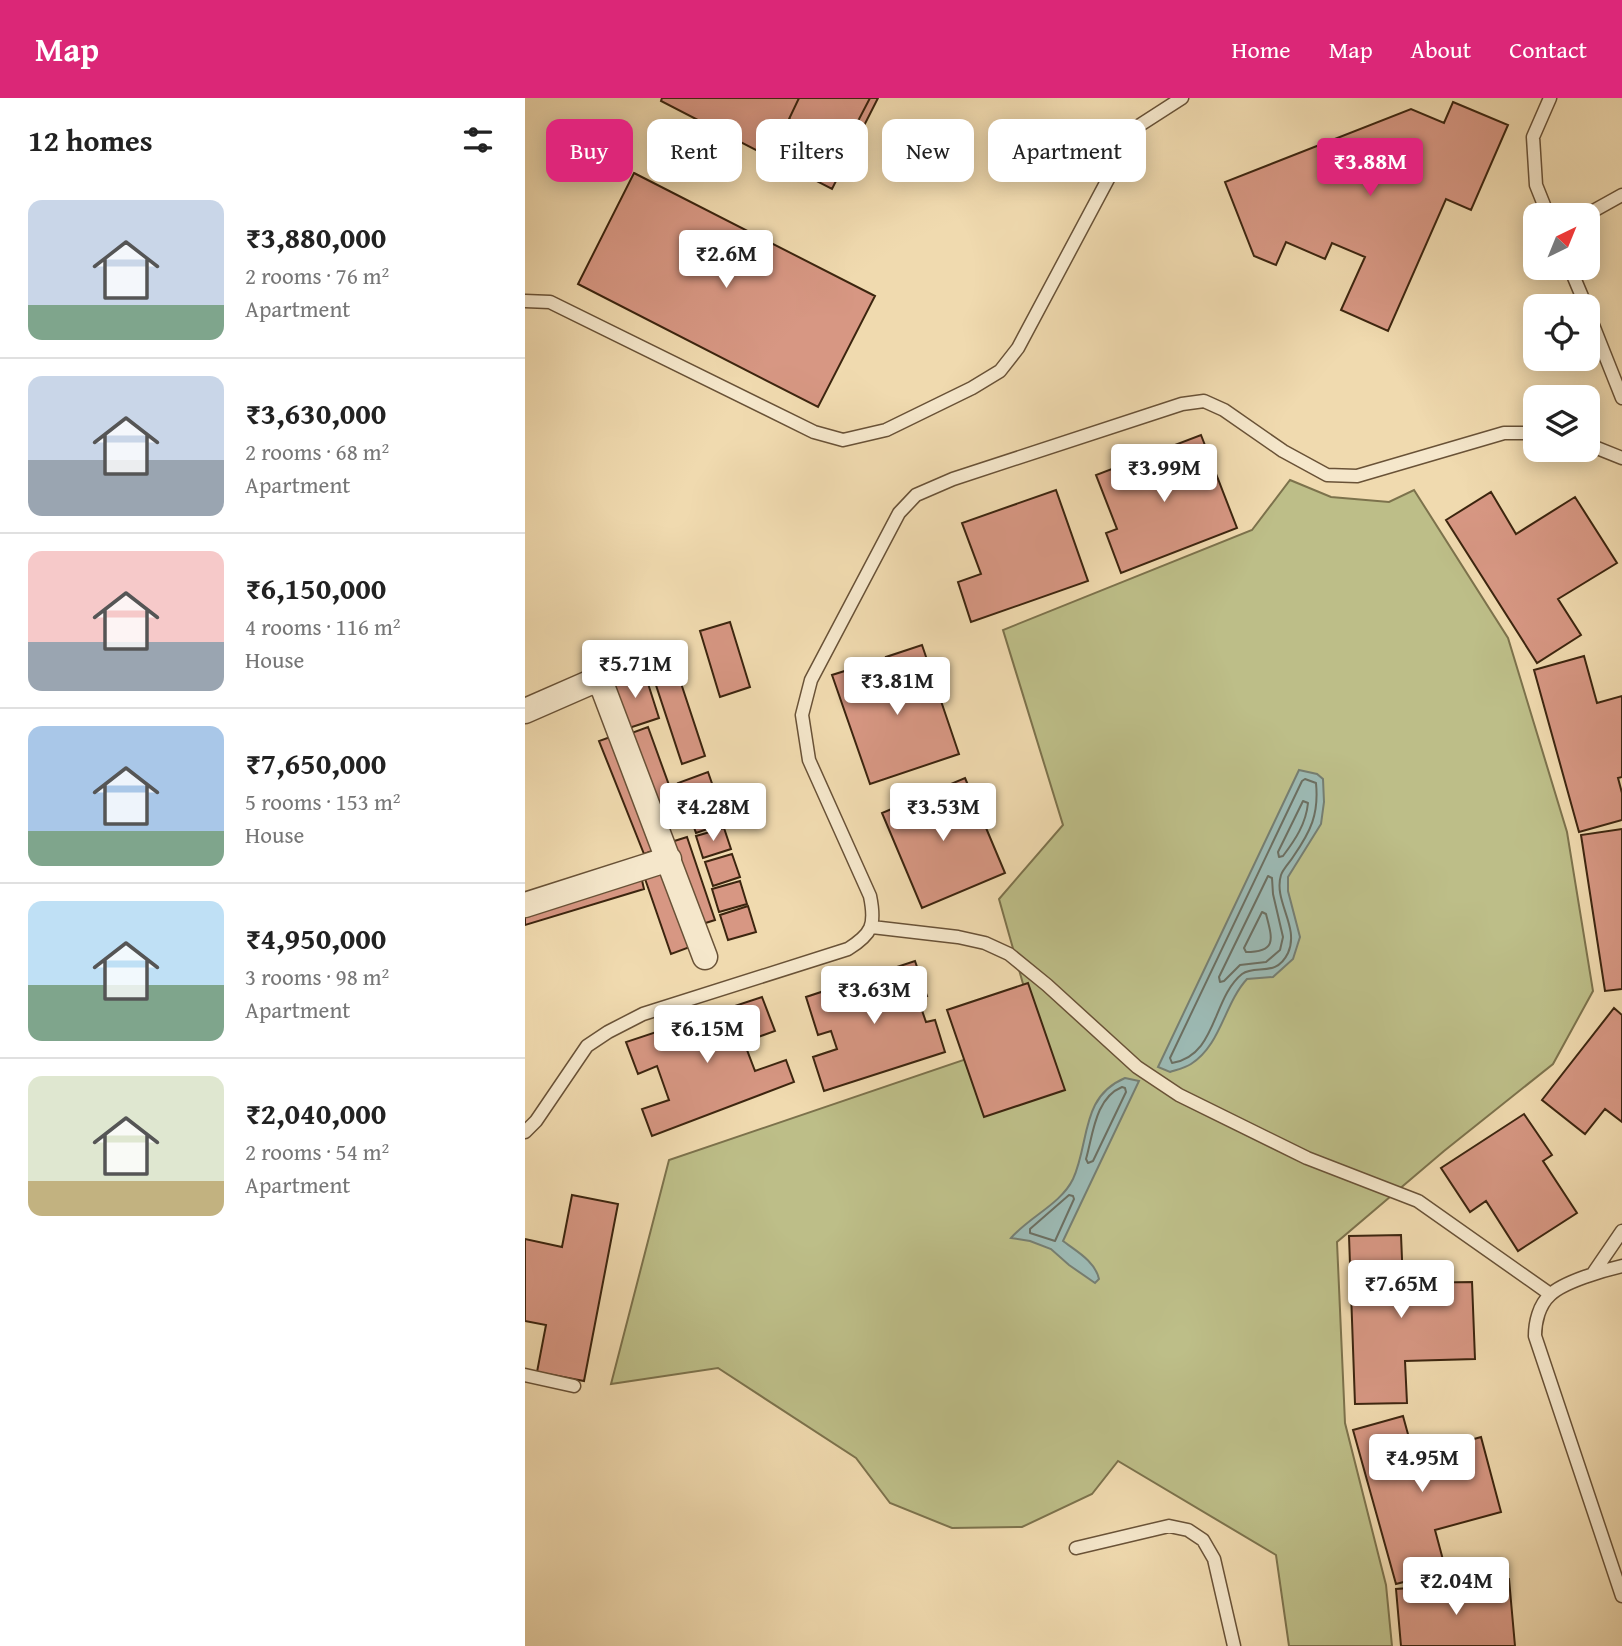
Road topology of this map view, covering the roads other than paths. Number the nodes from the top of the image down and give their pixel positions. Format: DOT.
graph roads {
  1 [pos="1182,98"];
  2 [pos="1550,98"];
  3 [pos="1622,195"];
  4 [pos="1543,203"];
  5 [pos="1600,207"];
  6 [pos="525,301"];
  7 [pos="1600,343"];
  8 [pos="1622,398"];
  9 [pos="1523,433"];
  10 [pos="1600,449"];
  11 [pos="1622,458"];
  12 [pos="525,711"];
  13 [pos="669,859"];
  14 [pos="525,905"];
  15 [pos="872,927"];
  16 [pos="705,957"];
  17 [pos="525,1132"];
  18 [pos="1622,1231"];
  19 [pos="1622,1266"];
  20 [pos="1594,1272"];
  21 [pos="1550,1294"];
  22 [pos="525,1375"];
  23 [pos="574,1386"];
  24 [pos="1076,1548"];
  25 [pos="1622,1596"];
  26 [pos="1234,1646"];
  1 -- 6 [label="lane"];
  2 -- 4 [label="lane"];
  3 -- 5 [label="lane"];
  7 -- 8 [label="lane"];
  9 -- 15 [label="lane"];
  10 -- 11 [label="lane"];
  12 -- 13 [label="street"];
  13 -- 14 [label="street"];
  13 -- 16 [label="street"];
  15 -- 17 [label="lane"];
  15 -- 21 [label="lane"];
  18 -- 20 [label="lane"];
  19 -- 20 [label="lane"];
  20 -- 21 [label="lane"];
  21 -- 25 [label="lane"];
  22 -- 23 [label="lane"];
  24 -- 26 [label="lane"];
}
